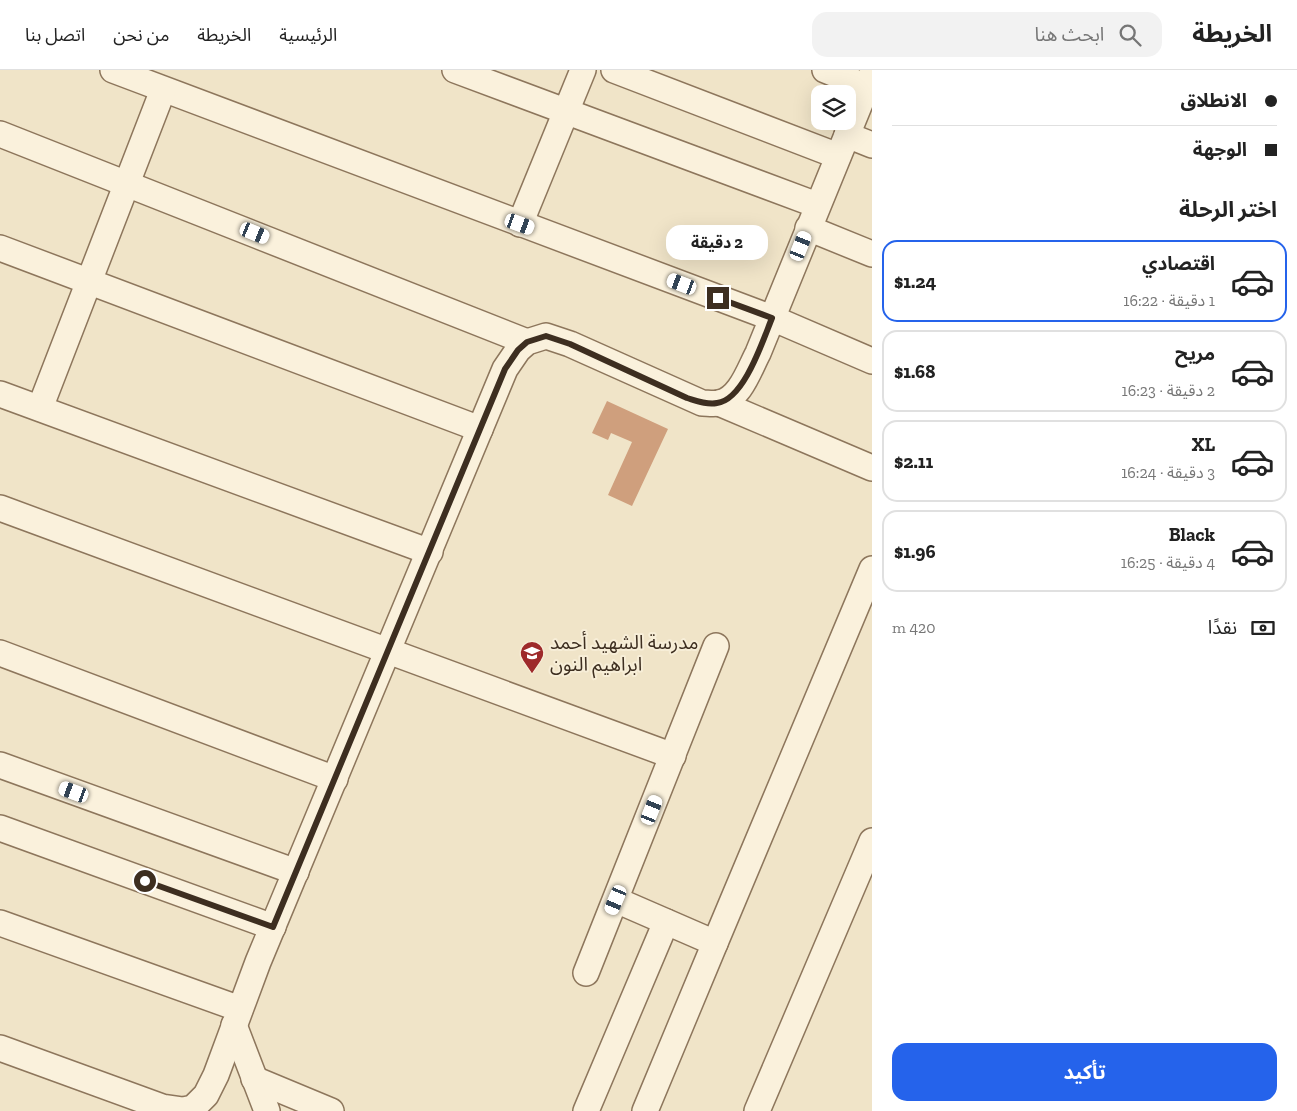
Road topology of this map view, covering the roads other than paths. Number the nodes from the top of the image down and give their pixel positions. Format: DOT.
graph roads {
  1 [pos="113,70"];
  2 [pos="455,70"];
  3 [pos="584,70"];
  4 [pos="614,70"];
  5 [pos="825,70"];
  6 [pos="869,81"];
  7 [pos="163,90"];
  8 [pos="567,112"];
  9 [pos="0,134"];
  10 [pos="842,145"];
  11 [pos="872,145"];
  12 [pos="128,182"];
  13 [pos="812,217"];
  14 [pos="520,224"];
  15 [pos="0,248"];
  16 [pos="872,254"];
  17 [pos="90,282"];
  18 [pos="772,318"];
  19 [pos="527,342"];
  20 [pos="872,361"];
  21 [pos="2,401"];
  22 [pos="719,403"];
  23 [pos="40,408"];
  24 [pos="480,429"];
  25 [pos="872,468"];
  26 [pos="0,508"];
  27 [pos="430,552"];
  28 [pos="872,569"];
  29 [pos="716,646"];
  30 [pos="389,651"];
  31 [pos="0,653"];
  32 [pos="673,756"];
  33 [pos="0,765"];
  34 [pos="335,778"];
  35 [pos="0,828"];
  36 [pos="872,841"];
  37 [pos="296,872"];
  38 [pos="616,900"];
  39 [pos="666,922"];
  40 [pos="0,924"];
  41 [pos="273,927"];
  42 [pos="715,943"];
  43 [pos="586,973"];
  44 [pos="237,1017"];
  45 [pos="0,1048"];
  46 [pos="254,1079"];
  47 [pos="198,1107"];
  48 [pos="590,1110"];
  49 [pos="268,1111"];
  50 [pos="330,1111"];
  51 [pos="645,1111"];
  52 [pos="757,1111"];
  1 -- 7 [label="street"];
  2 -- 8 [label="street"];
  3 -- 8 [label="street"];
  4 -- 10 [label="street"];
  5 -- 6 [label="street"];
  6 -- 10 [label="street"];
  7 -- 12 [label="street"];
  7 -- 14 [label="street"];
  8 -- 13 [label="street"];
  8 -- 14 [label="street"];
  9 -- 12 [label="street"];
  10 -- 11 [label="street"];
  10 -- 13 [label="street"];
  12 -- 17 [label="street"];
  12 -- 19 [label="street"];
  13 -- 16 [label="street"];
  13 -- 18 [label="street"];
  14 -- 18 [label="street"];
  15 -- 17 [label="street"];
  17 -- 23 [label="street"];
  17 -- 24 [label="street"];
  18 -- 20 [label="street"];
  18 -- 22 [label="street"];
  19 -- 22 [label="street"];
  19 -- 24 [label="street"];
  21 -- 23 [label="street"];
  22 -- 25 [label="street"];
  23 -- 27 [label="street"];
  24 -- 27 [label="street"];
  26 -- 30 [label="street"];
  27 -- 30 [label="street"];
  28 -- 42 [label="street"];
  29 -- 32 [label="street"];
  30 -- 32 [label="street"];
  30 -- 34 [label="street"];
  31 -- 34 [label="street"];
  32 -- 38 [label="street"];
  33 -- 37 [label="street"];
  34 -- 37 [label="street"];
  35 -- 41 [label="street"];
  36 -- 52 [label="street"];
  37 -- 41 [label="street"];
  38 -- 39 [label="street"];
  38 -- 43 [label="street"];
  39 -- 42 [label="street"];
  39 -- 48 [label="street"];
  40 -- 44 [label="street"];
  41 -- 44 [label="street"];
  42 -- 51 [label="street"];
  44 -- 46 [label="street"];
  44 -- 47 [label="street"];
  45 -- 47 [label="street"];
  46 -- 49 [label="street"];
  46 -- 50 [label="street"];
}
